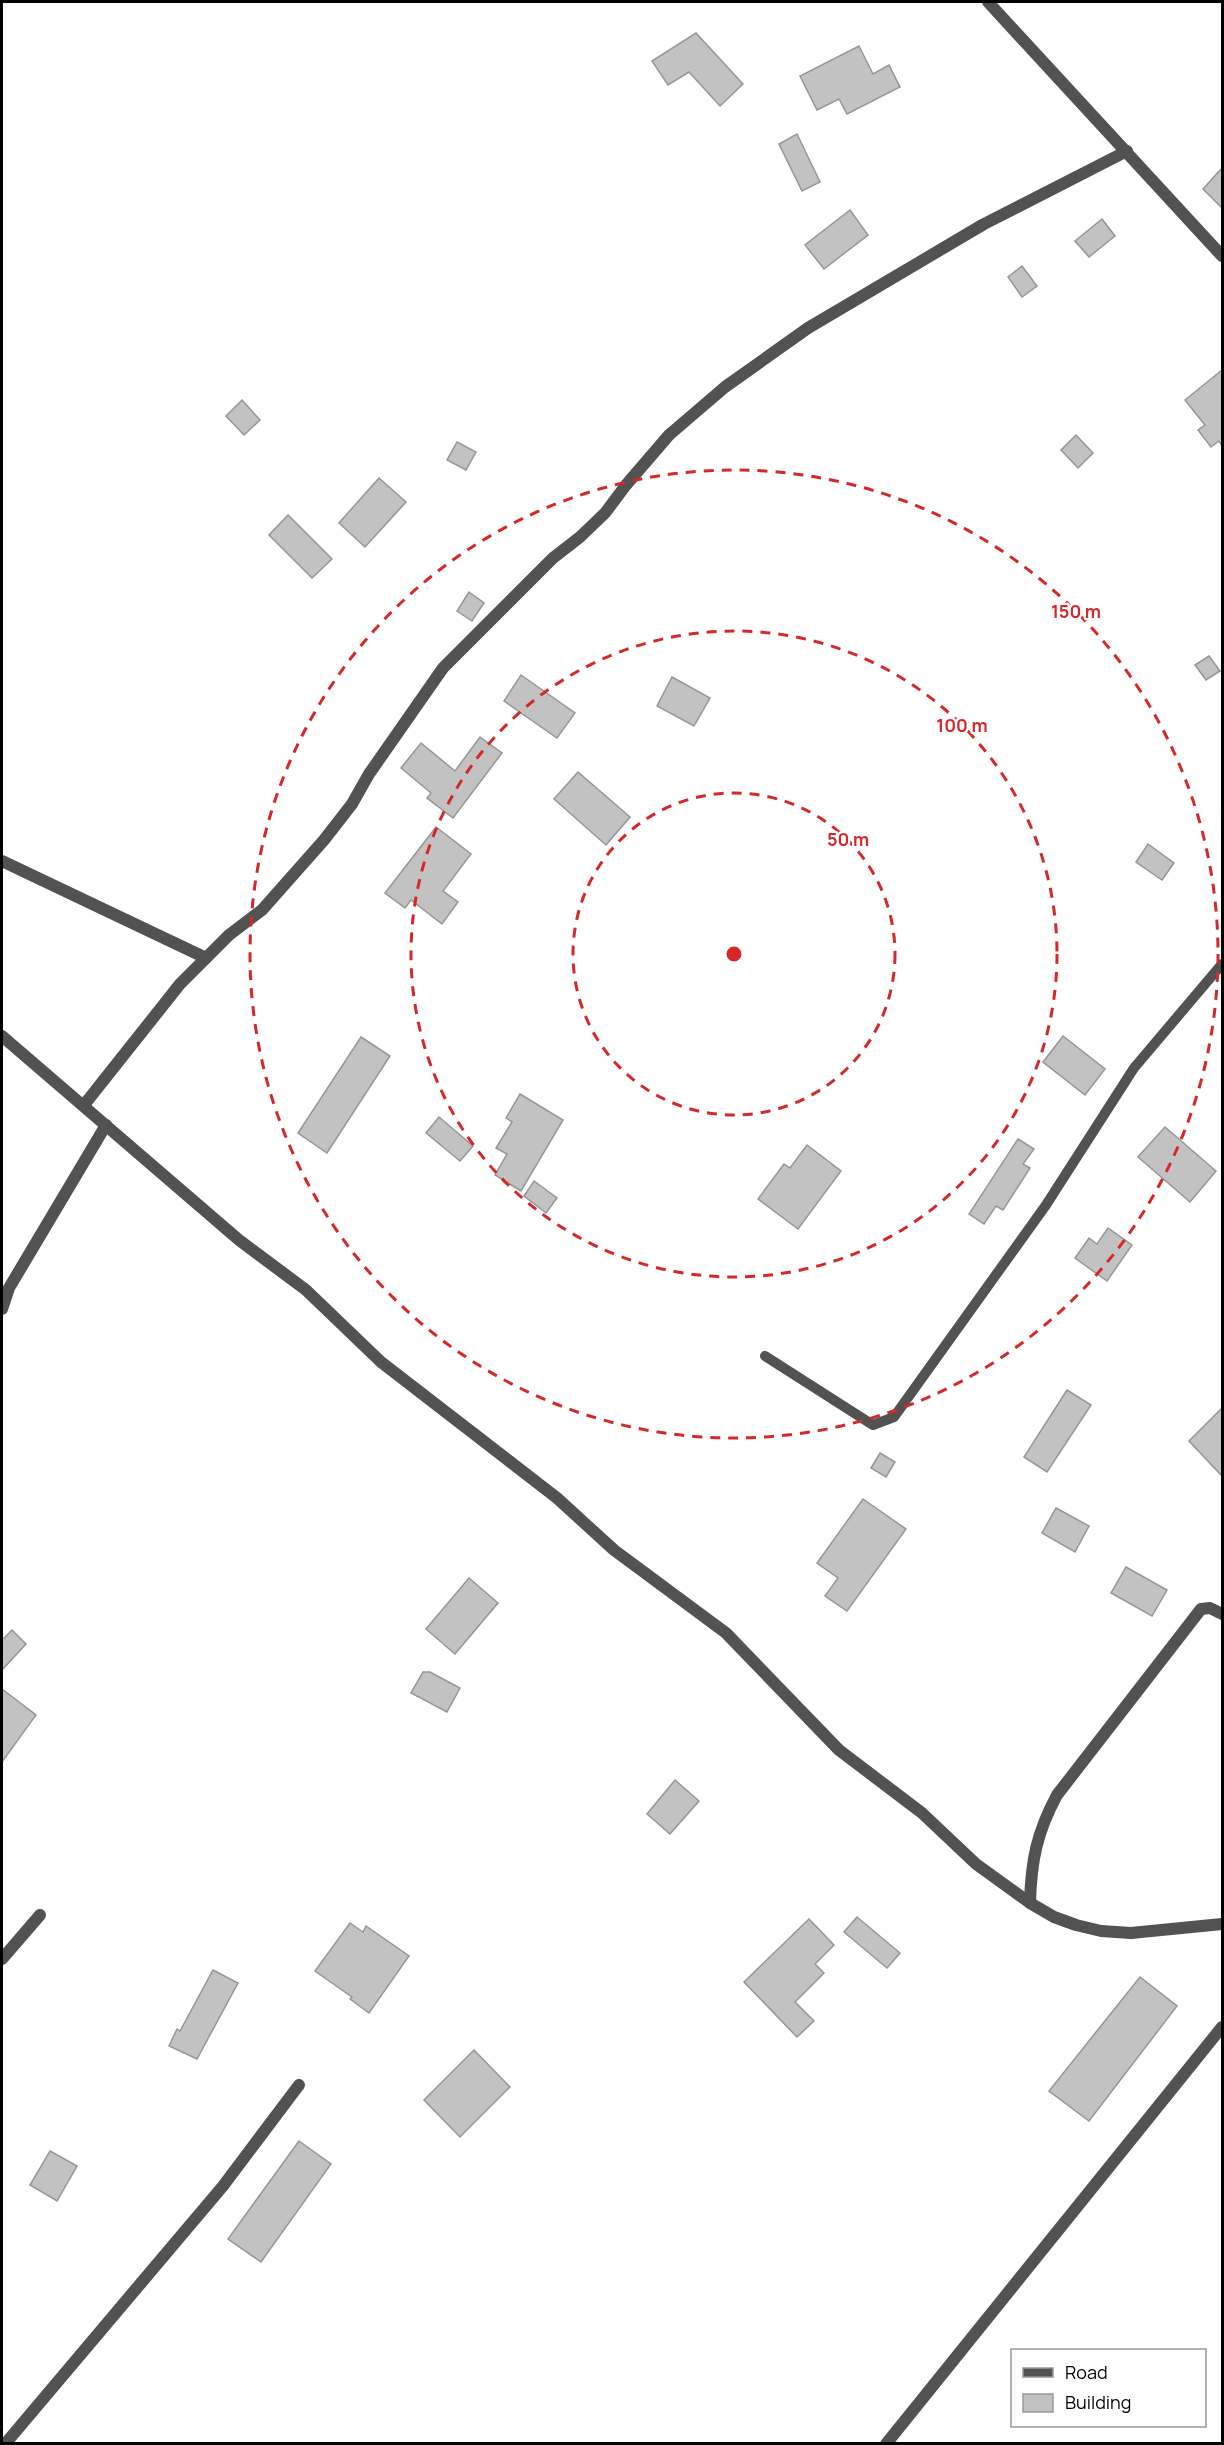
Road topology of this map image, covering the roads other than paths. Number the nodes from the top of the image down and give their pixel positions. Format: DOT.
graph roads {
  1 [pos="988,2"];
  2 [pos="1127,151"];
  3 [pos="1222,256"];
  4 [pos="2,861"];
  5 [pos="206,958"];
  6 [pos="1222,964"];
  7 [pos="2,1036"];
  8 [pos="84,1105"];
  9 [pos="106,1125"];
  10 [pos="2,1309"];
  11 [pos="765,1356"];
  12 [pos="1222,1614"];
  13 [pos="1030,1903"];
  14 [pos="40,1915"];
  15 [pos="1222,1924"];
  16 [pos="2,1959"];
  17 [pos="1222,2026"];
  18 [pos="299,2085"];
  19 [pos="5,2444"];
  20 [pos="886,2444"];
  1 -- 2 [label="street"];
  2 -- 3 [label="street"];
  2 -- 5 [label="street"];
  4 -- 5 [label="street"];
  5 -- 8 [label="street"];
  6 -- 11 [label="lane"];
  7 -- 8 [label="street"];
  8 -- 9 [label="street"];
  9 -- 10 [label="street"];
  9 -- 13 [label="street"];
  12 -- 13 [label="street"];
  13 -- 15 [label="street"];
  14 -- 16 [label="street"];
  17 -- 20 [label="street"];
  18 -- 19 [label="street"];
}
